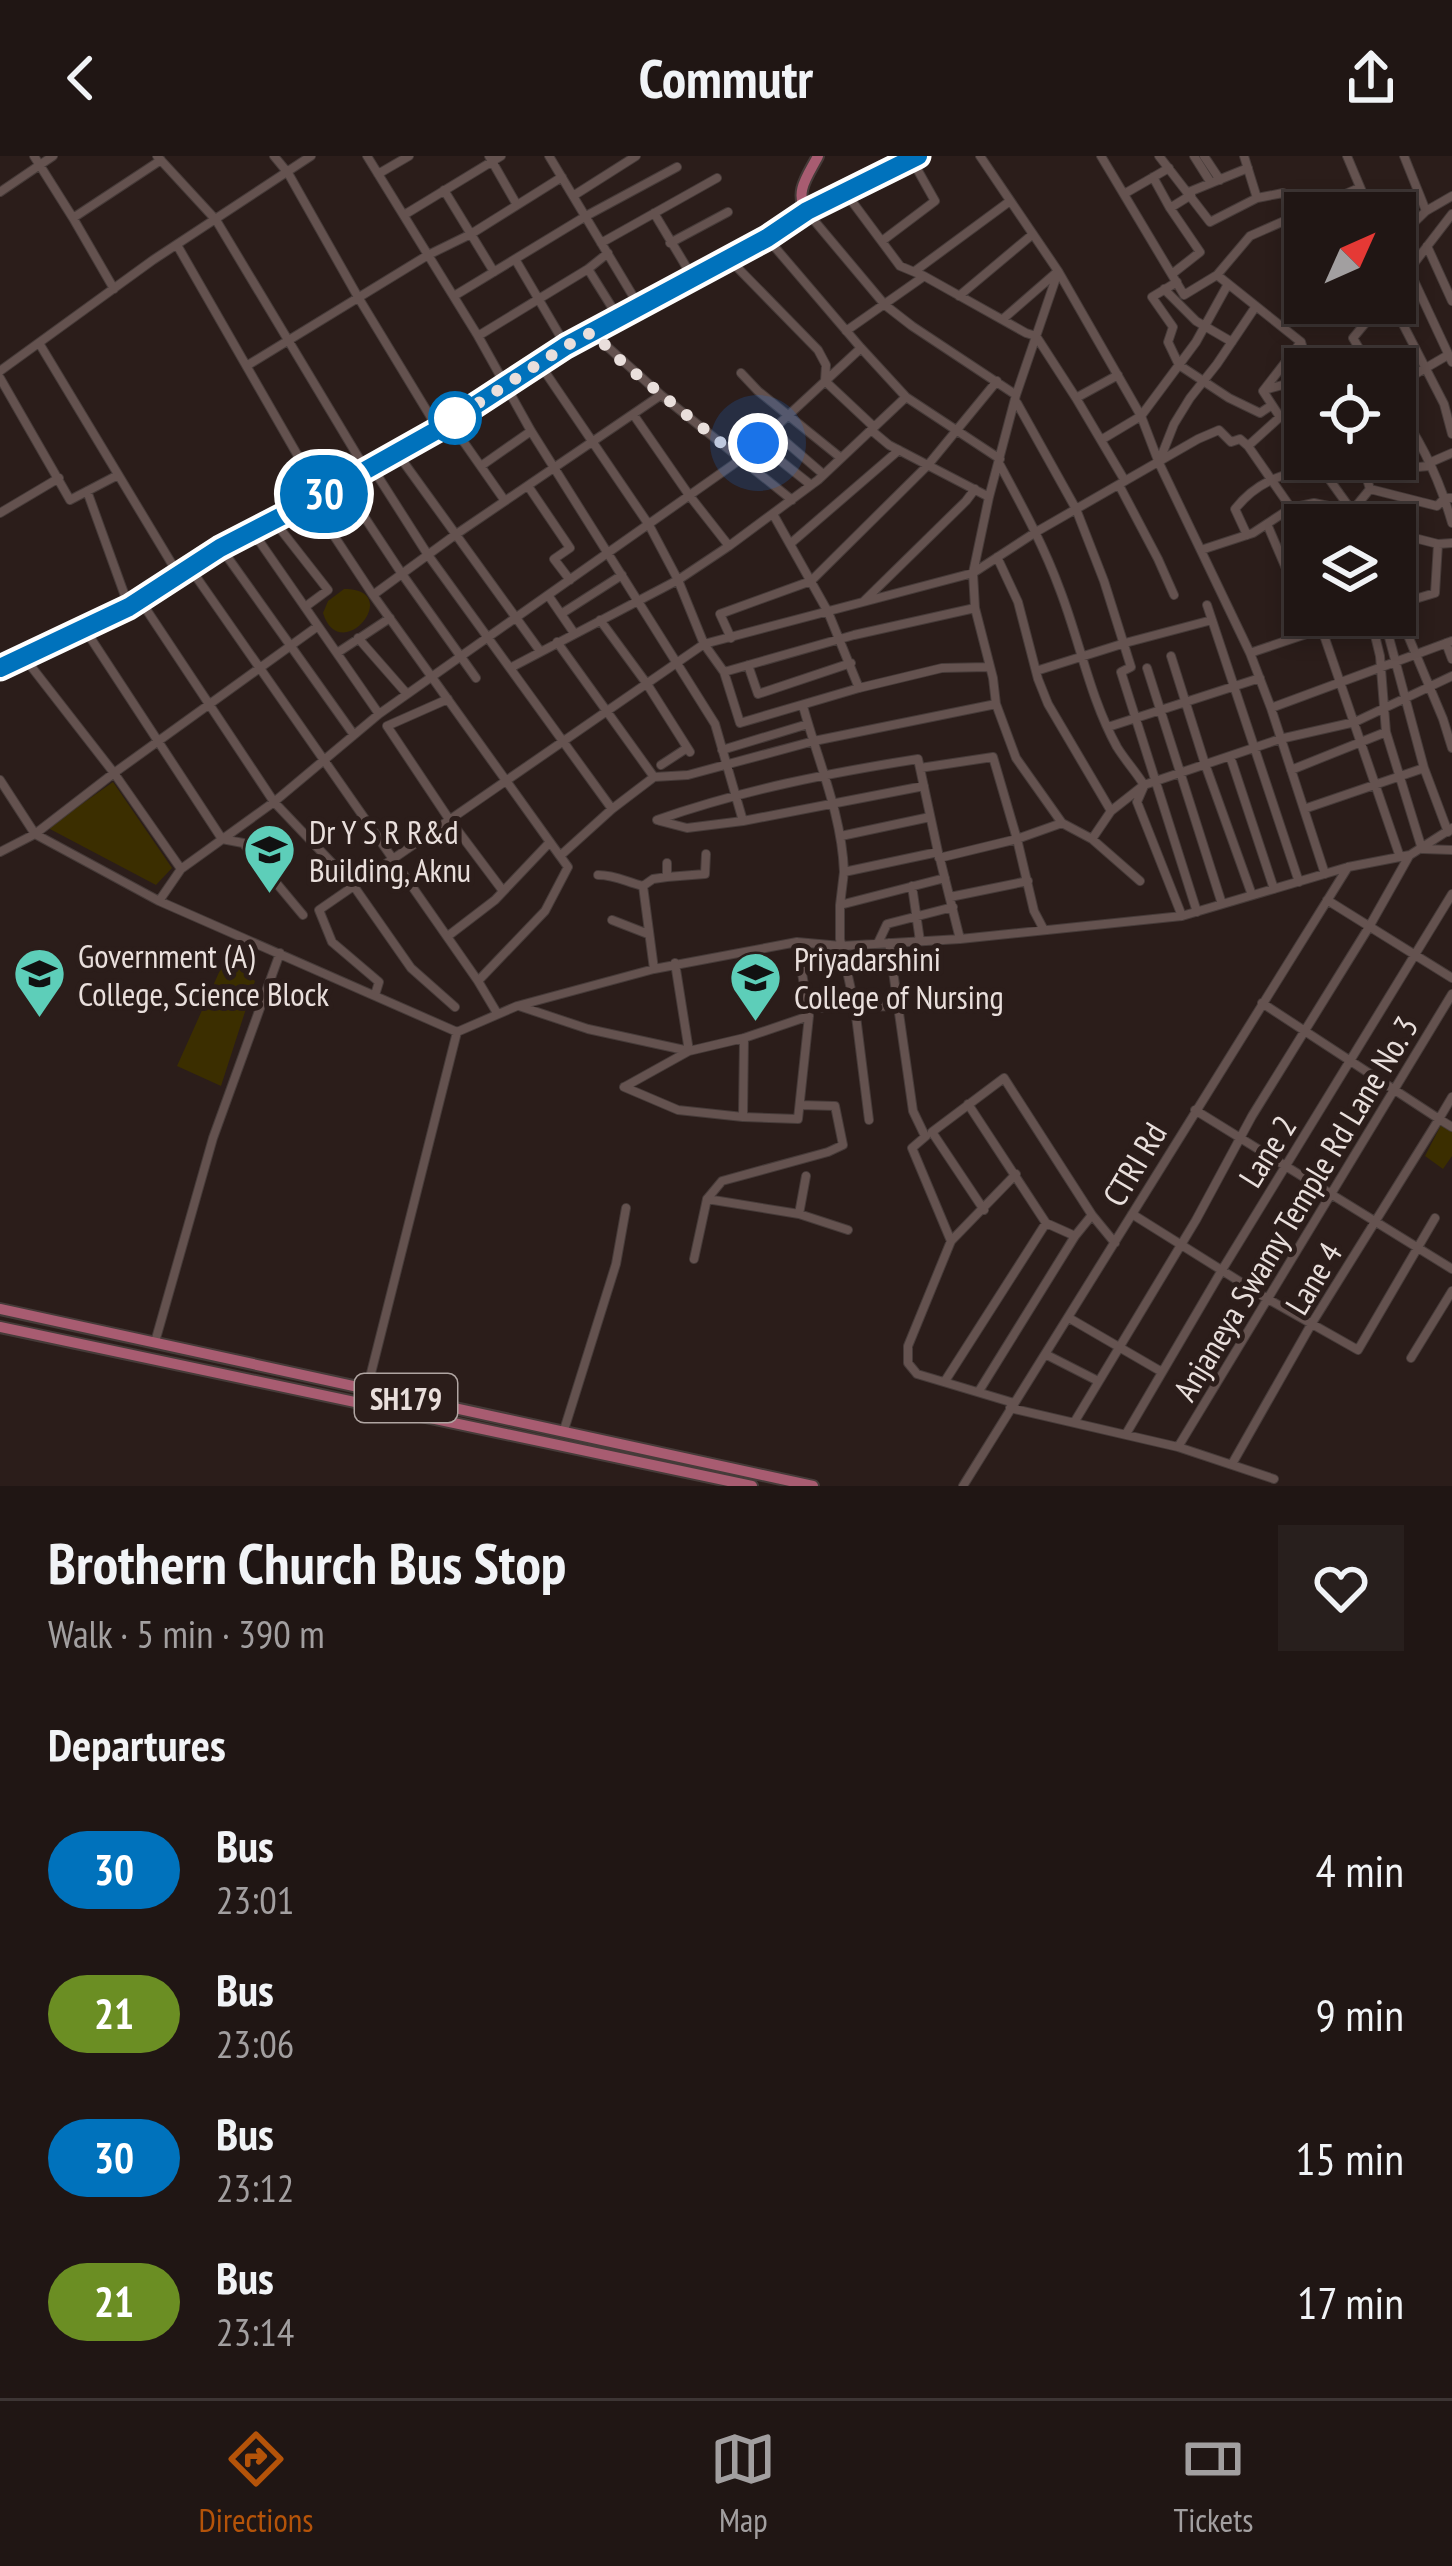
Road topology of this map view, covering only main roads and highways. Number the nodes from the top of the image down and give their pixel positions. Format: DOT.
graph roads {
  1 [pos="818,156"];
  2 [pos="914,157"];
  3 [pos="807,211"];
  4 [pos="0,668"];
  5 [pos="0,1309"];
  6 [pos="0,1328"];
  7 [pos="752,1486"];
  8 [pos="813,1486"];
  1 -- 3 [label="main road"];
  2 -- 3 [label="main road"];
  3 -- 4 [label="main road"];
  5 -- 8 [label="main road, SH179"];
  6 -- 7 [label="main road, SH179"];
}
